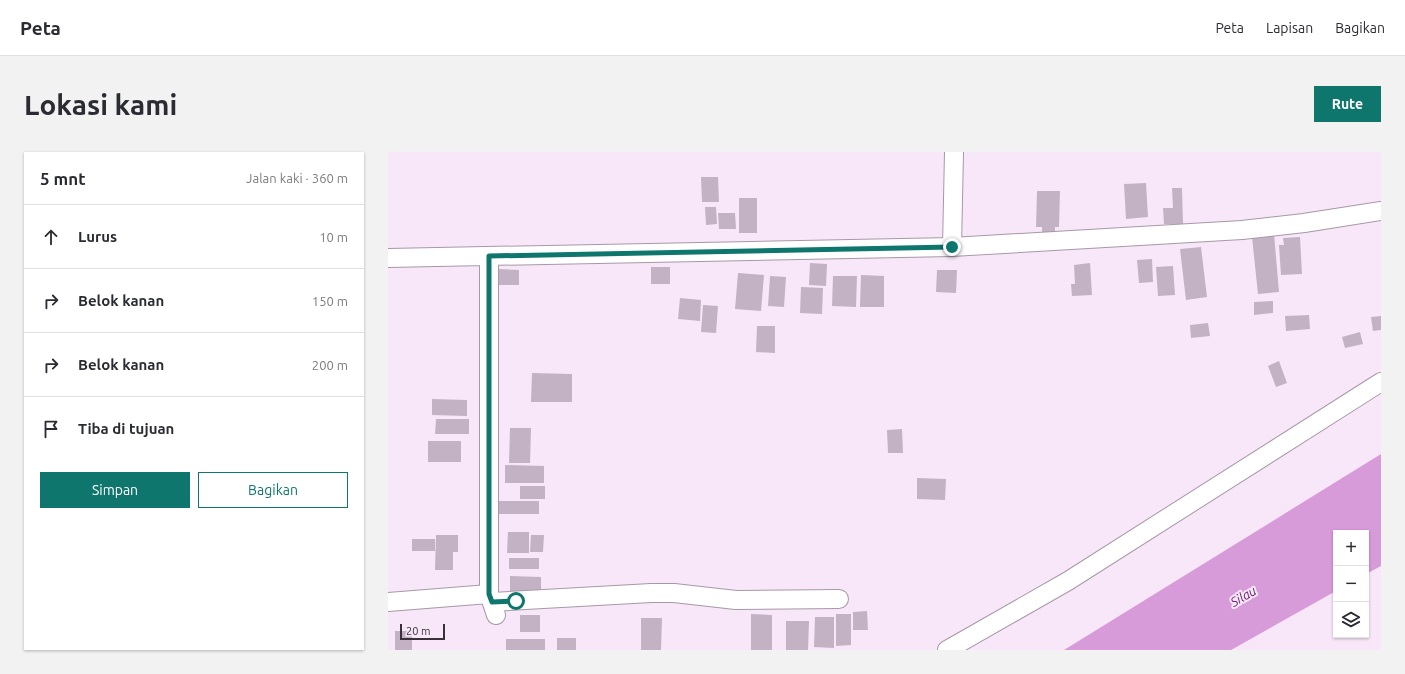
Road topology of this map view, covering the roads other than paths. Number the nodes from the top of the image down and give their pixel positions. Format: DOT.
graph roads {
  1 [pos="954,152"];
  2 [pos="1381,211"];
  3 [pos="952,247"];
  4 [pos="489,256"];
  5 [pos="388,258"];
  6 [pos="1381,382"];
  7 [pos="839,599"];
  8 [pos="388,602"];
  9 [pos="492,604"];
  10 [pos="947,650"];
  1 -- 3 [label="street"];
  2 -- 3 [label="street"];
  3 -- 4 [label="street"];
  4 -- 5 [label="street"];
  4 -- 9 [label="street"];
  6 -- 10 [label="street"];
  7 -- 9 [label="street"];
  8 -- 9 [label="street"];
}
